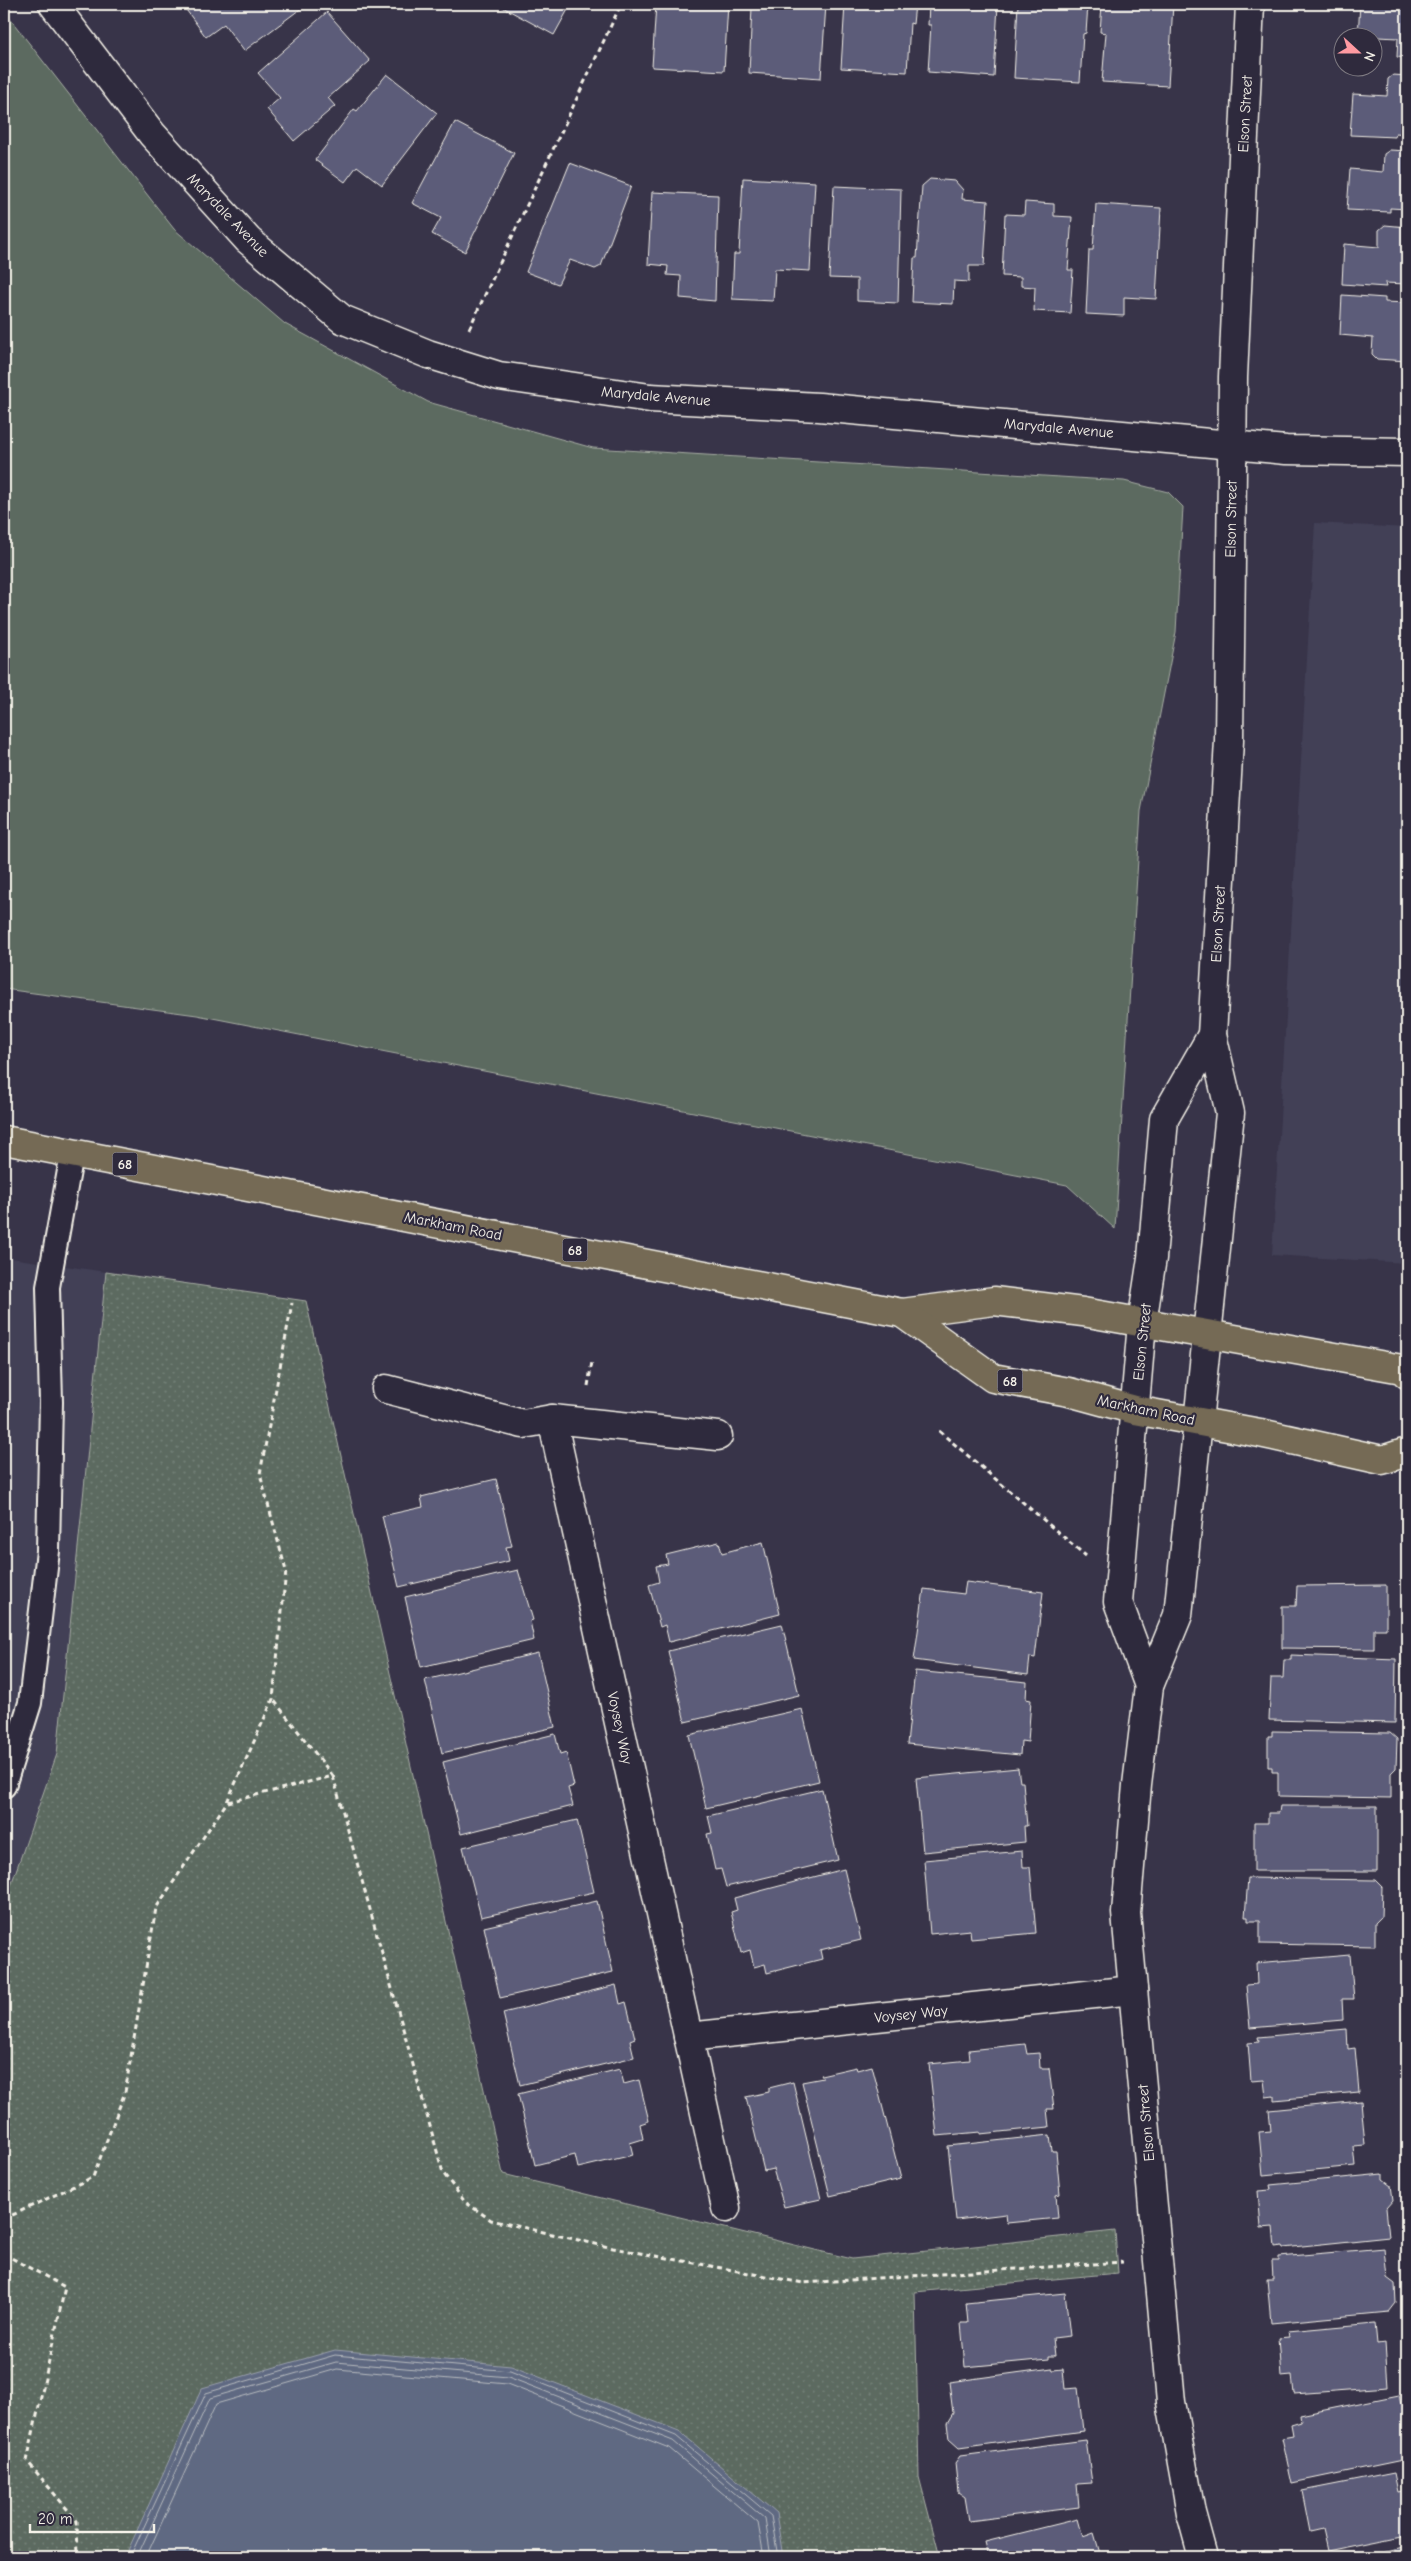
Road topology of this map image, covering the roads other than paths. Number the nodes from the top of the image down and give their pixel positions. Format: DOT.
graph roads {
  1 [pos="53,4"];
  2 [pos="1250,4"];
  3 [pos="1232,444"];
  4 [pos="1407,452"];
  5 [pos="1212,1034"];
  6 [pos="4,1140"];
  7 [pos="72,1154"];
  8 [pos="902,1313"];
  9 [pos="1142,1323"];
  10 [pos="1207,1333"];
  11 [pos="1407,1374"];
  12 [pos="386,1389"];
  13 [pos="1135,1410"];
  14 [pos="552,1418"];
  15 [pos="1197,1422"];
  16 [pos="718,1436"];
  17 [pos="1407,1452"];
  18 [pos="1150,1686"];
  19 [pos="4,1786"];
  20 [pos="1133,1990"];
  21 [pos="688,2036"];
  22 [pos="726,2208"];
  23 [pos="1203,2557"];
  1 -- 3 [label="street, Marydale Avenue"];
  2 -- 3 [label="street, Elson Street"];
  3 -- 4 [label="street, Marydale Avenue"];
  3 -- 5 [label="street, Elson Street"];
  5 -- 9 [label="street, Elson Street"];
  5 -- 10 [label="street, Elson Street"];
  6 -- 7 [label="main road, Markham Road / 68"];
  7 -- 8 [label="main road, Markham Road / 68"];
  7 -- 19 [label="lane"];
  8 -- 9 [label="main road, Markham Road / 68"];
  8 -- 13 [label="main road, Markham Road / 68"];
  9 -- 10 [label="main road, Markham Road / 68"];
  9 -- 13 [label="street, Elson Street"];
  10 -- 11 [label="main road, Markham Road / 68"];
  10 -- 15 [label="street, Elson Street"];
  12 -- 14 [label="street"];
  13 -- 15 [label="main road, Markham Road / 68"];
  13 -- 18 [label="street, Elson Street"];
  14 -- 16 [label="street"];
  14 -- 21 [label="street, Voysey Way"];
  15 -- 17 [label="main road, Markham Road / 68"];
  15 -- 18 [label="street, Elson Street"];
  18 -- 20 [label="street, Elson Street"];
  20 -- 21 [label="street, Voysey Way"];
  20 -- 23 [label="street, Elson Street"];
  21 -- 22 [label="street, Voysey Way"];
}
